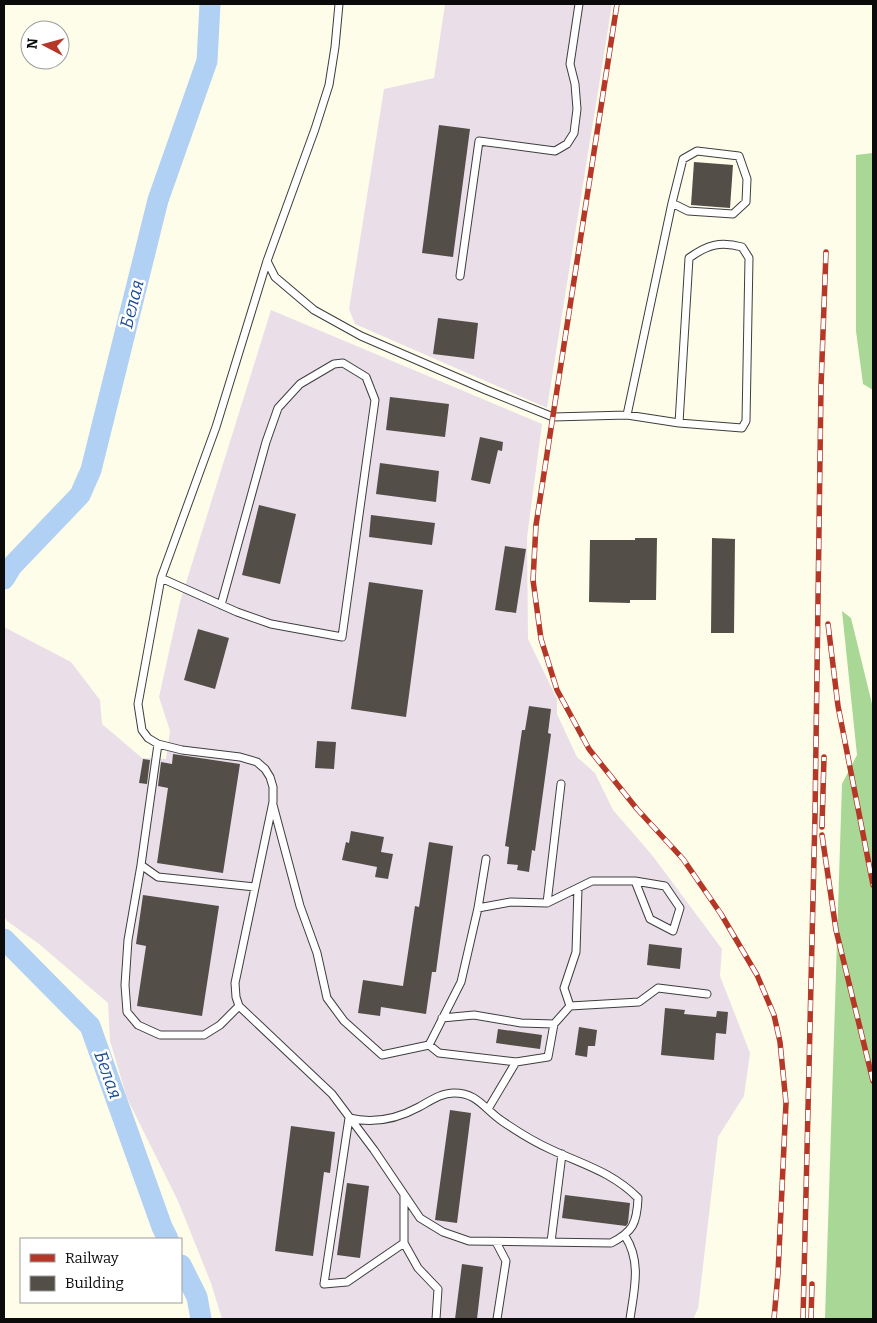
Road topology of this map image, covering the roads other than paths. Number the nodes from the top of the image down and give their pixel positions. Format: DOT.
graph roads {
  1 [pos="339,4"];
  2 [pos="579,4"];
  3 [pos="672,203"];
  4 [pos="267,261"];
  5 [pos="460,276"];
  6 [pos="627,415"];
  7 [pos="679,423"];
  8 [pos="160,578"];
  9 [pos="221,605"];
  10 [pos="158,744"];
  11 [pos="561,784"];
  12 [pos="273,802"];
  13 [pos="486,859"];
  14 [pos="140,865"];
  15 [pos="634,881"];
  16 [pos="255,886"];
  17 [pos="578,888"];
  18 [pos="547,903"];
  19 [pos="478,908"];
  20 [pos="707,994"];
  21 [pos="239,1006"];
  22 [pos="570,1006"];
  23 [pos="442,1018"];
  24 [pos="554,1024"];
  25 [pos="429,1046"];
  26 [pos="516,1062"];
  27 [pos="488,1109"];
  28 [pos="350,1118"];
  29 [pos="562,1154"];
  30 [pos="404,1195"];
  31 [pos="625,1236"];
  32 [pos="496,1242"];
  33 [pos="551,1242"];
  34 [pos="404,1243"];
  35 [pos="436,1319"];
  36 [pos="497,1319"];
  37 [pos="630,1319"];
  1 -- 4 [label="lane"];
  2 -- 5 [label="lane"];
  3 -- 3 [label="lane"];
  3 -- 6 [label="lane"];
  4 -- 6 [label="lane"];
  4 -- 8 [label="lane"];
  6 -- 7 [label="lane"];
  7 -- 7 [label="lane"];
  8 -- 9 [label="lane"];
  8 -- 10 [label="lane"];
  9 -- 9 [label="lane"];
  10 -- 12 [label="lane"];
  10 -- 14 [label="lane"];
  11 -- 18 [label="lane"];
  12 -- 16 [label="lane"];
  12 -- 25 [label="lane"];
  13 -- 19 [label="lane"];
  14 -- 16 [label="lane"];
  14 -- 21 [label="lane"];
  15 -- 15 [label="lane"];
  15 -- 17 [label="lane"];
  16 -- 21 [label="lane"];
  17 -- 18 [label="lane"];
  17 -- 22 [label="lane"];
  18 -- 19 [label="lane"];
  19 -- 23 [label="lane"];
  20 -- 22 [label="lane"];
  21 -- 28 [label="lane"];
  22 -- 24 [label="lane"];
  23 -- 24 [label="lane"];
  23 -- 25 [label="lane"];
  24 -- 26 [label="lane"];
  25 -- 26 [label="lane"];
  26 -- 27 [label="lane"];
  27 -- 28 [label="lane"];
  27 -- 29 [label="lane"];
  28 -- 30 [label="lane"];
  28 -- 34 [label="lane"];
  29 -- 31 [label="lane"];
  29 -- 33 [label="lane"];
  30 -- 32 [label="lane"];
  30 -- 34 [label="lane"];
  31 -- 33 [label="lane"];
  31 -- 37 [label="lane"];
  32 -- 33 [label="lane"];
  32 -- 36 [label="lane"];
  34 -- 35 [label="lane"];
}
